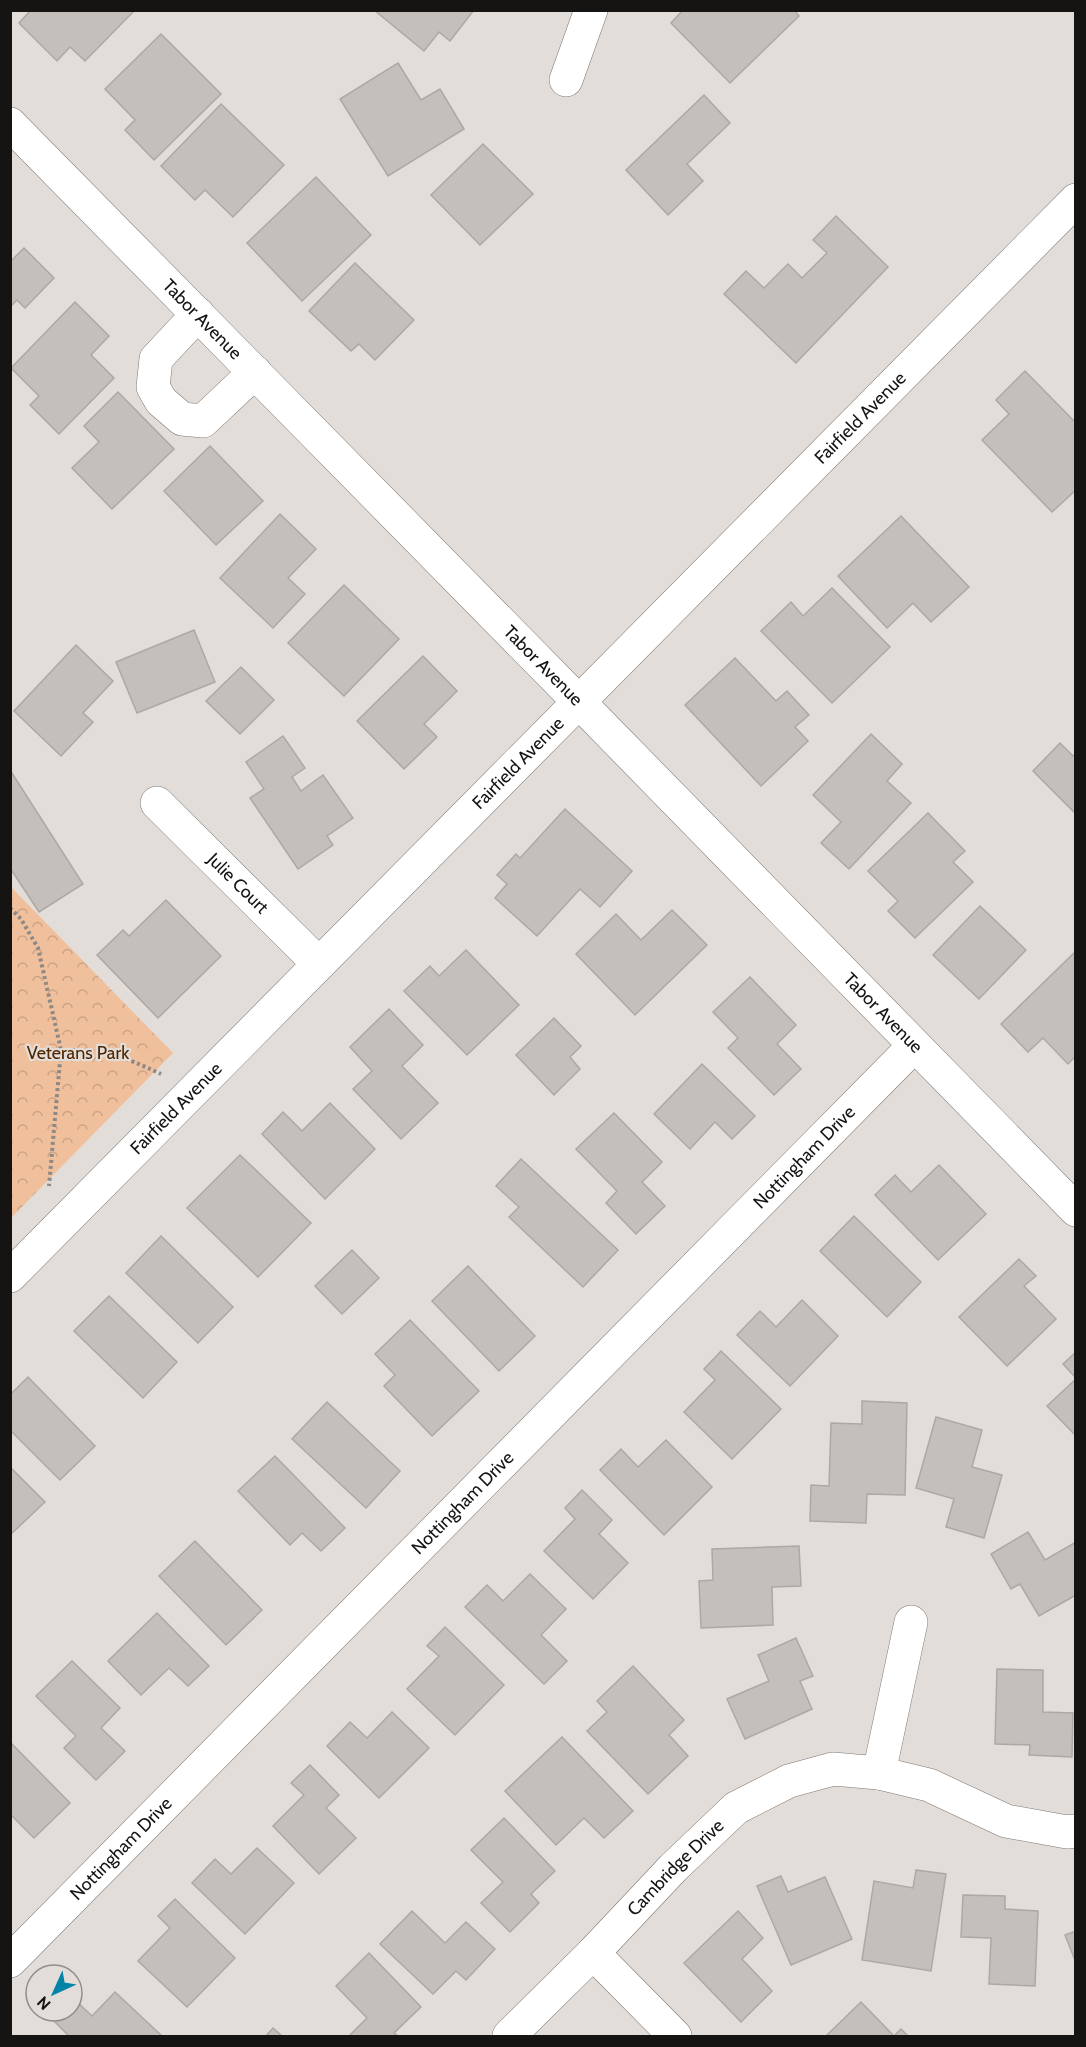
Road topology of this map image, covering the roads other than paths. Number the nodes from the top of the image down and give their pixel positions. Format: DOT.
graph roads {
  1 [pos="591,10"];
  2 [pos="566,80"];
  3 [pos="12,130"];
  4 [pos="1076,200"];
  5 [pos="198,314"];
  6 [pos="255,372"];
  7 [pos="579,702"];
  8 [pos="157,803"];
  9 [pos="319,964"];
  10 [pos="914,1046"];
  11 [pos="1076,1210"];
  12 [pos="10,1275"];
  13 [pos="912,1622"];
  14 [pos="879,1773"];
  15 [pos="1076,1831"];
  16 [pos="593,1953"];
  17 [pos="10,1961"];
  18 [pos="509,2037"];
  19 [pos="675,2037"];
  1 -- 2 [label="street"];
  3 -- 5 [label="street, Tabor Avenue"];
  4 -- 7 [label="street, Fairfield Avenue"];
  5 -- 6 [label="street, Tabor Avenue"];
  5 -- 6 [label="street"];
  6 -- 7 [label="street, Tabor Avenue"];
  7 -- 9 [label="street, Fairfield Avenue"];
  7 -- 10 [label="street, Tabor Avenue"];
  8 -- 9 [label="street, Julie Court"];
  9 -- 12 [label="street, Fairfield Avenue"];
  10 -- 11 [label="street, Tabor Avenue"];
  10 -- 17 [label="street, Nottingham Drive"];
  13 -- 14 [label="street"];
  14 -- 15 [label="street, Cambridge Drive"];
  14 -- 16 [label="street, Cambridge Drive"];
  16 -- 18 [label="street, Cambridge Drive"];
  16 -- 19 [label="street"];
}
